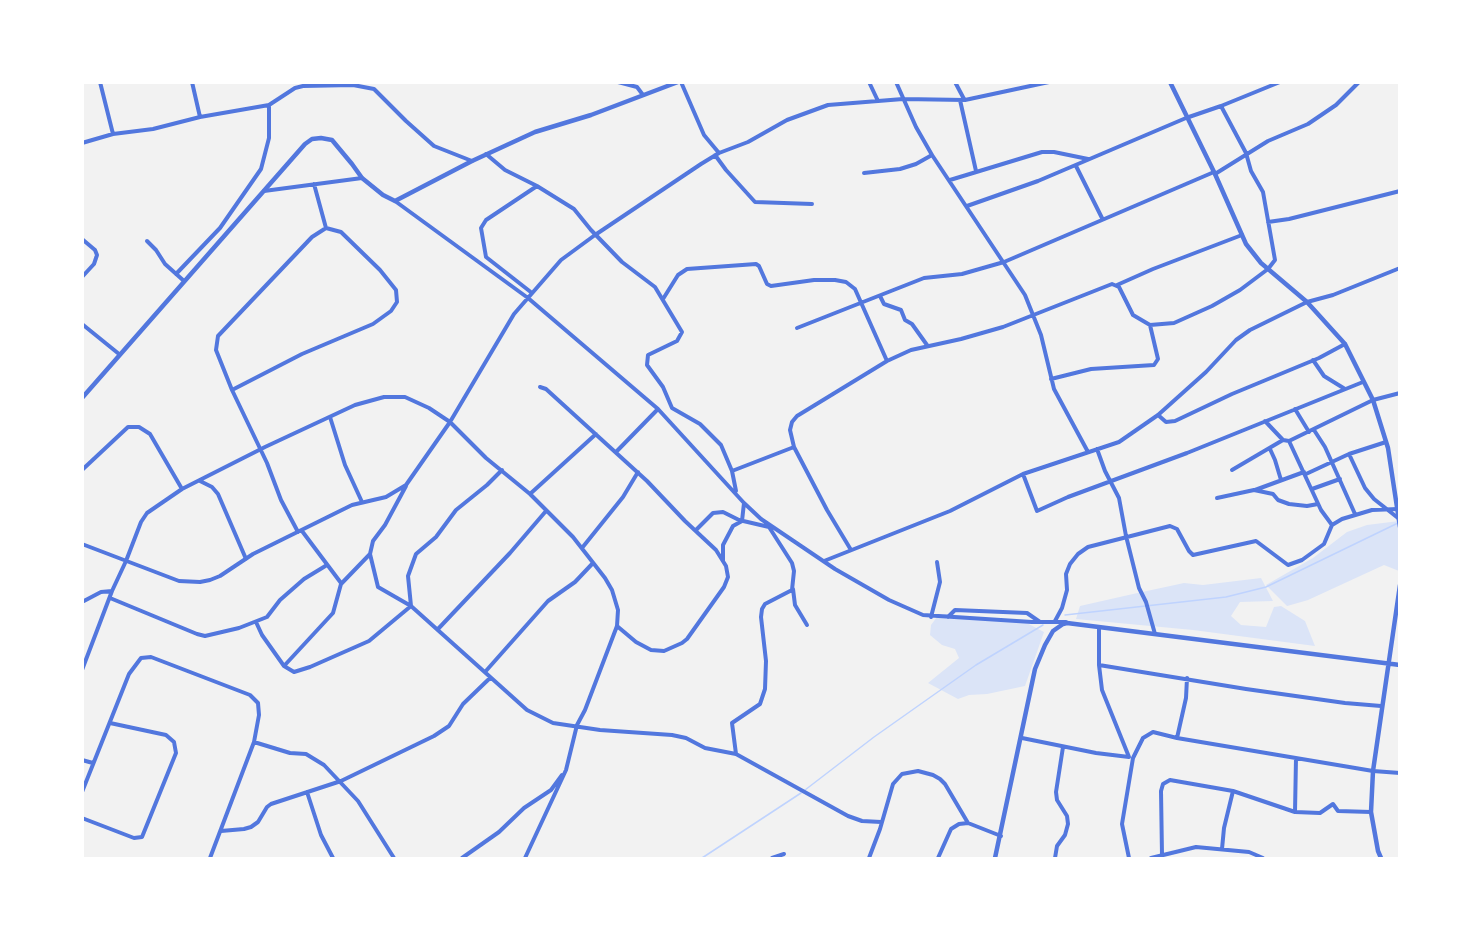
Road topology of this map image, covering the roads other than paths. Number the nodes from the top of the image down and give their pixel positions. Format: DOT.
graph roads {
  1 [pos="100,82"];
  2 [pos="192,82"];
  3 [pos="618,82"];
  4 [pos="679,82"];
  5 [pos="869,82"];
  6 [pos="896,82"];
  7 [pos="955,82"];
  8 [pos="1012,82"];
  9 [pos="1049,82"];
  10 [pos="1170,82"];
  11 [pos="1280,82"];
  12 [pos="1359,82"];
  13 [pos="637,85"];
  14 [pos="1013,90"];
  15 [pos="643,95"];
  16 [pos="903,99"];
  17 [pos="962,100"];
  18 [pos="878,101"];
  19 [pos="269,105"];
  20 [pos="1221,106"];
  21 [pos="200,117"];
  22 [pos="1186,118"];
  23 [pos="113,134"];
  24 [pos="82,143"];
  25 [pos="1246,153"];
  26 [pos="486,154"];
  27 [pos="717,154"];
  28 [pos="932,155"];
  29 [pos="1089,159"];
  30 [pos="472,161"];
  31 [pos="1076,165"];
  32 [pos="976,171"];
  33 [pos="864,173"];
  34 [pos="1215,173"];
  35 [pos="362,178"];
  36 [pos="950,180"];
  37 [pos="314,184"];
  38 [pos="537,186"];
  39 [pos="264,191"];
  40 [pos="1400,191"];
  41 [pos="395,201"];
  42 [pos="812,204"];
  43 [pos="967,206"];
  44 [pos="1102,218"];
  45 [pos="1268,222"];
  46 [pos="326,228"];
  47 [pos="595,235"];
  48 [pos="1242,236"];
  49 [pos="82,239"];
  50 [pos="147,241"];
  51 [pos="1004,262"];
  52 [pos="1400,268"];
  53 [pos="1268,269"];
  54 [pos="176,274"];
  55 [pos="82,277"];
  56 [pos="184,281"];
  57 [pos="1117,285"];
  58 [pos="532,293"];
  59 [pos="880,296"];
  60 [pos="528,298"];
  61 [pos="663,299"];
  62 [pos="1307,302"];
  63 [pos="862,304"];
  64 [pos="1034,315"];
  65 [pos="82,324"];
  66 [pos="1150,326"];
  67 [pos="797,328"];
  68 [pos="1345,344"];
  69 [pos="927,345"];
  70 [pos="119,354"];
  71 [pos="1313,360"];
  72 [pos="887,361"];
  73 [pos="1051,379"];
  74 [pos="1363,382"];
  75 [pos="540,387"];
  76 [pos="1345,389"];
  77 [pos="232,390"];
  78 [pos="1400,393"];
  79 [pos="82,398"];
  80 [pos="1373,400"];
  81 [pos="658,409"];
  82 [pos="1295,409"];
  83 [pos="1158,415"];
  84 [pos="330,417"];
  85 [pos="1265,421"];
  86 [pos="450,422"];
  87 [pos="1314,430"];
  88 [pos="1309,432"];
  89 [pos="596,434"];
  90 [pos="1282,440"];
  91 [pos="1289,441"];
  92 [pos="1386,442"];
  93 [pos="794,447"];
  94 [pos="1097,449"];
  95 [pos="1270,449"];
  96 [pos="259,450"];
  97 [pos="616,452"];
  98 [pos="1088,452"];
  99 [pos="1348,454"];
  100 [pos="1332,461"];
  101 [pos="82,470"];
  102 [pos="502,470"];
  103 [pos="1232,470"];
  104 [pos="732,471"];
  105 [pos="638,472"];
  106 [pos="1305,473"];
  107 [pos="1023,474"];
  108 [pos="1340,479"];
  109 [pos="199,480"];
  110 [pos="1281,480"];
  111 [pos="1111,482"];
  112 [pos="406,485"];
  113 [pos="182,489"];
  114 [pos="1312,489"];
  115 [pos="1254,490"];
  116 [pos="736,492"];
  117 [pos="530,494"];
  118 [pos="1217,498"];
  119 [pos="362,502"];
  120 [pos="744,503"];
  121 [pos="1318,504"];
  122 [pos="1398,507"];
  123 [pos="1388,510"];
  124 [pos="546,511"];
  125 [pos="1355,513"];
  126 [pos="1398,518"];
  127 [pos="742,521"];
  128 [pos="1332,525"];
  129 [pos="769,527"];
  130 [pos="1400,527"];
  131 [pos="779,529"];
  132 [pos="696,530"];
  133 [pos="300,532"];
  134 [pos="1126,536"];
  135 [pos="82,544"];
  136 [pos="582,548"];
  137 [pos="851,550"];
  138 [pos="370,554"];
  139 [pos="246,559"];
  140 [pos="126,561"];
  141 [pos="723,561"];
  142 [pos="823,561"];
  143 [pos="937,562"];
  144 [pos="593,563"];
  145 [pos="327,566"];
  146 [pos="793,582"];
  147 [pos="341,584"];
  148 [pos="1400,585"];
  149 [pos="112,591"];
  150 [pos="110,598"];
  151 [pos="82,602"];
  152 [pos="411,606"];
  153 [pos="1398,607"];
  154 [pos="931,617"];
  155 [pos="948,618"];
  156 [pos="1055,621"];
  157 [pos="256,622"];
  158 [pos="1040,622"];
  159 [pos="1067,622"];
  160 [pos="807,625"];
  161 [pos="617,626"];
  162 [pos="1099,627"];
  163 [pos="438,629"];
  164 [pos="1155,634"];
  165 [pos="1389,663"];
  166 [pos="1099,665"];
  167 [pos="1400,665"];
  168 [pos="284,666"];
  169 [pos="82,670"];
  170 [pos="485,672"];
  171 [pos="490,678"];
  172 [pos="1187,678"];
  173 [pos="1382,706"];
  174 [pos="110,723"];
  175 [pos="577,725"];
  176 [pos="1022,738"];
  177 [pos="1178,738"];
  178 [pos="254,742"];
  179 [pos="1063,747"];
  180 [pos="736,754"];
  181 [pos="1131,757"];
  182 [pos="1296,758"];
  183 [pos="82,760"];
  184 [pos="93,763"];
  185 [pos="566,770"];
  186 [pos="1373,771"];
  187 [pos="1400,773"];
  188 [pos="341,781"];
  189 [pos="1233,791"];
  190 [pos="82,792"];
  191 [pos="307,792"];
  192 [pos="1295,812"];
  193 [pos="1371,812"];
  194 [pos="82,818"];
  195 [pos="881,822"];
  196 [pos="968,824"];
  197 [pos="221,831"];
  198 [pos="1001,836"];
  199 [pos="1222,849"];
  200 [pos="784,854"];
  201 [pos="1162,855"];
  202 [pos="210,858"];
  203 [pos="333,858"];
  204 [pos="394,858"];
  205 [pos="462,858"];
  206 [pos="525,858"];
  207 [pos="772,858"];
  208 [pos="869,858"];
  209 [pos="938,858"];
  210 [pos="995,858"];
  211 [pos="1055,858"];
  212 [pos="1129,858"];
  213 [pos="1151,858"];
  214 [pos="1263,858"];
  215 [pos="1381,858"];
  1 -- 23 [label="street"];
  2 -- 21 [label="street"];
  3 -- 13 [label="street"];
  4 -- 15 [label="street"];
  4 -- 27 [label="street"];
  5 -- 18 [label="street"];
  6 -- 16 [label="street"];
  7 -- 17 [label="street"];
  8 -- 14 [label="street"];
  9 -- 14 [label="street"];
  10 -- 22 [label="street"];
  11 -- 20 [label="street"];
  12 -- 25 [label="street"];
  13 -- 15 [label="street"];
  14 -- 17 [label="street"];
  15 -- 26 [label="street"];
  16 -- 17 [label="street"];
  16 -- 18 [label="street"];
  16 -- 28 [label="street"];
  17 -- 32 [label="street"];
  18 -- 27 [label="street"];
  19 -- 21 [label="street"];
  19 -- 30 [label="street"];
  19 -- 54 [label="street"];
  20 -- 22 [label="street"];
  20 -- 25 [label="street"];
  21 -- 23 [label="street"];
  22 -- 29 [label="street"];
  22 -- 34 [label="street"];
  23 -- 24 [label="street"];
  25 -- 34 [label="street"];
  25 -- 45 [label="street"];
  26 -- 30 [label="street"];
  26 -- 38 [label="street"];
  27 -- 42 [label="street"];
  27 -- 47 [label="street"];
  28 -- 33 [label="street"];
  28 -- 36 [label="street"];
  29 -- 31 [label="street"];
  29 -- 32 [label="street"];
  30 -- 41 [label="street"];
  31 -- 43 [label="street"];
  31 -- 44 [label="street"];
  32 -- 36 [label="street"];
  34 -- 44 [label="street"];
  34 -- 48 [label="street"];
  35 -- 37 [label="street"];
  35 -- 39 [label="street"];
  35 -- 41 [label="street"];
  36 -- 43 [label="street"];
  37 -- 39 [label="street"];
  37 -- 46 [label="street"];
  38 -- 47 [label="street"];
  38 -- 58 [label="street"];
  39 -- 56 [label="street"];
  40 -- 45 [label="street"];
  41 -- 60 [label="street"];
  43 -- 51 [label="street"];
  44 -- 51 [label="street"];
  45 -- 53 [label="street"];
  46 -- 77 [label="street"];
  46 -- 77 [label="street"];
  47 -- 58 [label="street"];
  47 -- 61 [label="street"];
  48 -- 53 [label="street"];
  48 -- 57 [label="street"];
  49 -- 55 [label="street"];
  50 -- 54 [label="street"];
  51 -- 59 [label="street"];
  51 -- 64 [label="street"];
  52 -- 62 [label="street"];
  53 -- 62 [label="street"];
  53 -- 66 [label="street"];
  54 -- 56 [label="street"];
  56 -- 70 [label="street"];
  57 -- 64 [label="street"];
  57 -- 66 [label="street"];
  58 -- 60 [label="street"];
  59 -- 63 [label="street"];
  59 -- 69 [label="street"];
  60 -- 81 [label="street"];
  60 -- 86 [label="street"];
  61 -- 63 [label="street"];
  61 -- 104 [label="street"];
  62 -- 68 [label="street"];
  62 -- 83 [label="street"];
  63 -- 67 [label="street"];
  63 -- 72 [label="street"];
  64 -- 69 [label="street"];
  64 -- 73 [label="street"];
  65 -- 70 [label="street"];
  66 -- 73 [label="street"];
  68 -- 71 [label="street"];
  68 -- 74 [label="street"];
  69 -- 72 [label="street"];
  70 -- 79 [label="street"];
  71 -- 76 [label="street"];
  71 -- 83 [label="street"];
  72 -- 93 [label="street"];
  73 -- 98 [label="street"];
  74 -- 76 [label="street"];
  74 -- 80 [label="street"];
  75 -- 89 [label="street"];
  76 -- 82 [label="street"];
  77 -- 96 [label="street"];
  78 -- 80 [label="street"];
  80 -- 87 [label="street"];
  80 -- 92 [label="street"];
  81 -- 97 [label="street"];
  81 -- 116 [label="street"];
  82 -- 85 [label="street"];
  82 -- 88 [label="street"];
  83 -- 94 [label="street"];
  84 -- 86 [label="street"];
  84 -- 96 [label="street"];
  84 -- 119 [label="street"];
  85 -- 90 [label="street"];
  85 -- 111 [label="street"];
  86 -- 102 [label="street"];
  86 -- 112 [label="street"];
  87 -- 88 [label="street"];
  87 -- 100 [label="street"];
  88 -- 91 [label="street"];
  89 -- 97 [label="street"];
  89 -- 117 [label="street"];
  90 -- 91 [label="street"];
  90 -- 95 [label="street"];
  91 -- 106 [label="street"];
  92 -- 99 [label="street"];
  92 -- 122 [label="street"];
  93 -- 104 [label="street"];
  93 -- 137 [label="street"];
  94 -- 98 [label="street"];
  94 -- 111 [label="street"];
  95 -- 103 [label="street"];
  95 -- 110 [label="street"];
  96 -- 109 [label="street"];
  96 -- 133 [label="street"];
  97 -- 105 [label="street"];
  98 -- 107 [label="street"];
  99 -- 100 [label="street"];
  99 -- 123 [label="street"];
  100 -- 106 [label="street"];
  100 -- 108 [label="street"];
  101 -- 113 [label="street"];
  102 -- 117 [label="street"];
  102 -- 152 [label="street"];
  104 -- 116 [label="street"];
  105 -- 132 [label="street"];
  105 -- 136 [label="street"];
  106 -- 110 [label="street"];
  106 -- 114 [label="street"];
  107 -- 111 [label="street"];
  107 -- 137 [label="street"];
  108 -- 114 [label="street"];
  108 -- 125 [label="street"];
  109 -- 113 [label="street"];
  109 -- 139 [label="street"];
  110 -- 115 [label="street"];
  111 -- 134 [label="street"];
  112 -- 119 [label="street"];
  112 -- 138 [label="street"];
  113 -- 140 [label="street"];
  114 -- 121 [label="street"];
  115 -- 118 [label="street"];
  115 -- 121 [label="street"];
  116 -- 120 [label="street"];
  117 -- 124 [label="street"];
  119 -- 133 [label="street"];
  120 -- 127 [label="street"];
  120 -- 131 [label="street"];
  121 -- 128 [label="street"];
  122 -- 123 [label="street"];
  122 -- 126 [label="street"];
  123 -- 125 [label="street"];
  123 -- 126 [label="street"];
  124 -- 136 [label="street"];
  124 -- 163 [label="street"];
  125 -- 128 [label="street"];
  126 -- 130 [label="street"];
  127 -- 129 [label="street"];
  127 -- 132 [label="street"];
  127 -- 141 [label="street"];
  128 -- 134 [label="street"];
  129 -- 131 [label="street"];
  129 -- 146 [label="street"];
  131 -- 142 [label="street"];
  132 -- 141 [label="street"];
  133 -- 139 [label="street"];
  133 -- 145 [label="street"];
  134 -- 156 [label="street"];
  134 -- 164 [label="street"];
  135 -- 140 [label="street"];
  136 -- 144 [label="street"];
  137 -- 142 [label="street"];
  138 -- 147 [label="street"];
  138 -- 152 [label="street"];
  139 -- 140 [label="street"];
  140 -- 149 [label="street"];
  141 -- 161 [label="street"];
  142 -- 154 [label="street"];
  143 -- 154 [label="street"];
  144 -- 161 [label="street"];
  144 -- 170 [label="street"];
  145 -- 147 [label="street"];
  145 -- 157 [label="street"];
  146 -- 160 [label="street"];
  146 -- 180 [label="street"];
  147 -- 168 [label="street"];
  148 -- 153 [label="street"];
  149 -- 150 [label="street"];
  149 -- 151 [label="street"];
  150 -- 157 [label="street"];
  150 -- 169 [label="street"];
  152 -- 163 [label="street"];
  152 -- 168 [label="street"];
  153 -- 165 [label="street"];
  154 -- 155 [label="street"];
  155 -- 158 [label="street"];
  155 -- 158 [label="street"];
  156 -- 158 [label="street"];
  156 -- 159 [label="street"];
  157 -- 168 [label="street"];
  159 -- 162 [label="street"];
  159 -- 176 [label="street"];
  161 -- 175 [label="street"];
  162 -- 164 [label="street"];
  162 -- 166 [label="street"];
  163 -- 170 [label="street"];
  164 -- 165 [label="street"];
  165 -- 167 [label="street"];
  165 -- 173 [label="street"];
  166 -- 172 [label="street"];
  166 -- 181 [label="street"];
  170 -- 171 [label="street"];
  171 -- 175 [label="street"];
  171 -- 188 [label="street"];
  172 -- 173 [label="street"];
  172 -- 177 [label="street"];
  173 -- 186 [label="street"];
  174 -- 178 [label="street"];
  174 -- 184 [label="street"];
  174 -- 194 [label="street"];
  175 -- 180 [label="street"];
  175 -- 185 [label="street"];
  176 -- 179 [label="street"];
  176 -- 198 [label="street"];
  177 -- 181 [label="street"];
  177 -- 182 [label="street"];
  178 -- 188 [label="street"];
  178 -- 197 [label="street"];
  179 -- 181 [label="street"];
  179 -- 211 [label="street"];
  180 -- 195 [label="street"];
  181 -- 212 [label="street"];
  182 -- 186 [label="street"];
  182 -- 192 [label="street"];
  183 -- 184 [label="street"];
  184 -- 190 [label="street"];
  185 -- 205 [label="street"];
  185 -- 206 [label="street"];
  186 -- 187 [label="street"];
  186 -- 193 [label="street"];
  188 -- 191 [label="street"];
  188 -- 204 [label="street"];
  189 -- 192 [label="street"];
  189 -- 199 [label="street"];
  189 -- 201 [label="street"];
  191 -- 197 [label="street"];
  191 -- 203 [label="street"];
  192 -- 193 [label="street"];
  193 -- 215 [label="street"];
  195 -- 196 [label="street"];
  195 -- 208 [label="street"];
  196 -- 198 [label="street"];
  196 -- 209 [label="street"];
  197 -- 202 [label="street"];
  198 -- 210 [label="street"];
  199 -- 201 [label="street"];
  199 -- 214 [label="street"];
  200 -- 207 [label="street"];
  201 -- 213 [label="street"];
}
